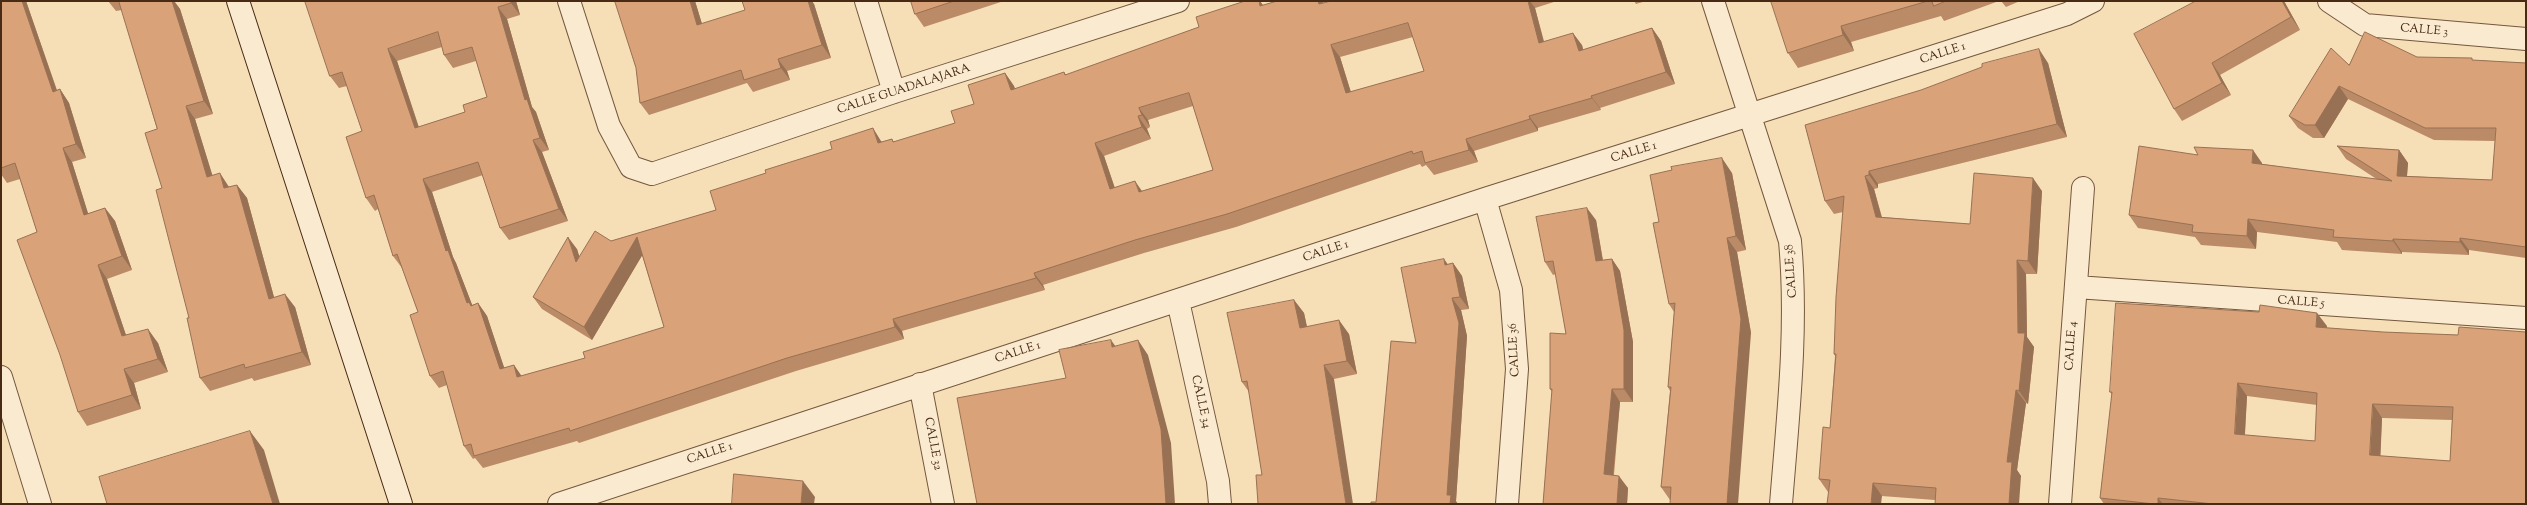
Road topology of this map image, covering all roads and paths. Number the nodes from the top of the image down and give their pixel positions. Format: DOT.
graph roads {
  1 [pos="238,1"];
  2 [pos="569,1"];
  3 [pos="866,1"];
  4 [pos="1178,1"];
  5 [pos="1713,1"];
  6 [pos="2094,1"];
  7 [pos="2329,1"];
  8 [pos="2526,39"];
  9 [pos="894,92"];
  10 [pos="1751,116"];
  11 [pos="2082,188"];
  12 [pos="1485,199"];
  13 [pos="2076,287"];
  14 [pos="1178,301"];
  15 [pos="2526,318"];
  16 [pos="1,377"];
  17 [pos="920,384"];
  18 [pos="40,504"];
  19 [pos="400,504"];
  20 [pos="558,504"];
  21 [pos="943,504"];
  22 [pos="1220,504"];
  23 [pos="1507,504"];
  24 [pos="1781,504"];
  25 [pos="2060,504"];
  1 -- 19 [label="street"];
  2 -- 9 [label="street, CALLE GUADALAJARA"];
  3 -- 9 [label="street"];
  4 -- 9 [label="street, CALLE GUADALAJARA"];
  5 -- 10 [label="street, CALLE 38"];
  6 -- 10 [label="street, CALLE 1"];
  7 -- 8 [label="street, CALLE 3"];
  10 -- 12 [label="street, CALLE 1"];
  10 -- 24 [label="street, CALLE 38"];
  11 -- 13 [label="street, CALLE 4"];
  12 -- 14 [label="street, CALLE 1"];
  12 -- 23 [label="street, CALLE 36"];
  13 -- 15 [label="street, CALLE 5"];
  13 -- 25 [label="street, CALLE 4"];
  14 -- 17 [label="street, CALLE 1"];
  14 -- 22 [label="street, CALLE 34"];
  16 -- 18 [label="street"];
  17 -- 20 [label="street, CALLE 1"];
  17 -- 21 [label="street, CALLE 32"];
}
